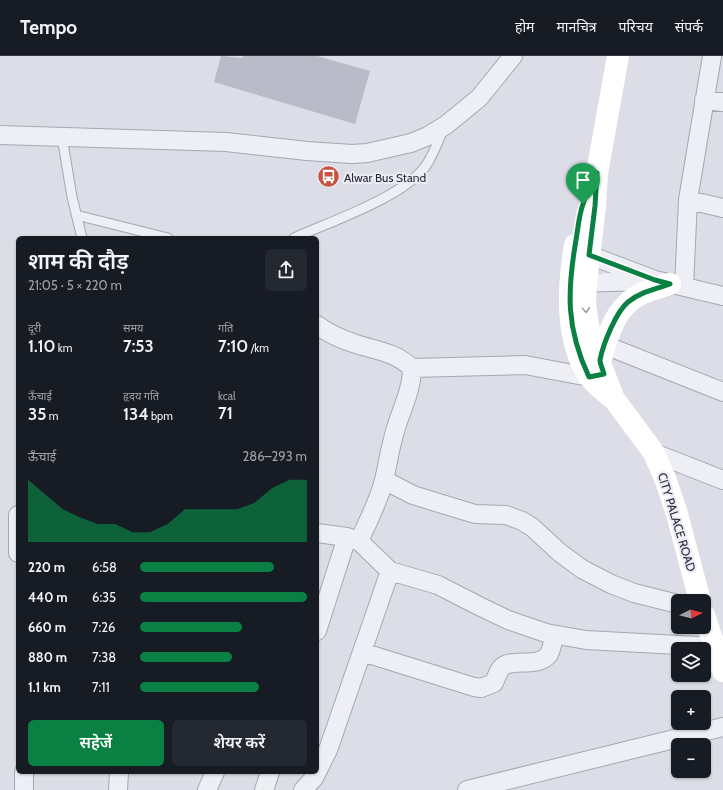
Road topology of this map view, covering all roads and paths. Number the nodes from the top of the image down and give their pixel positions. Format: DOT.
graph roads {
  1 [pos="513,56"];
  2 [pos="618,56"];
  3 [pos="712,56"];
  4 [pos="704,100"];
  5 [pos="723,102"];
  6 [pos="446,125"];
  7 [pos="0,135"];
  8 [pos="62,137"];
  9 [pos="688,200"];
  10 [pos="723,208"];
  11 [pos="76,215"];
  12 [pos="81,236"];
  13 [pos="160,236"];
  14 [pos="298,236"];
  15 [pos="581,254"];
  16 [pos="578,283"];
  17 [pos="670,284"];
  18 [pos="723,296"];
  19 [pos="319,326"];
  20 [pos="598,360"];
  21 [pos="412,368"];
  22 [pos="723,392"];
  23 [pos="654,453"];
  24 [pos="384,480"];
  25 [pos="723,480"];
  26 [pos="319,533"];
  27 [pos="353,539"];
  28 [pos="390,570"];
  29 [pos="698,594"];
  30 [pos="671,602"];
  31 [pos="319,626"];
  32 [pos="711,634"];
  33 [pos="554,635"];
  34 [pos="715,647"];
  35 [pos="362,652"];
  36 [pos="723,671"];
  37 [pos="723,727"];
  38 [pos="319,768"];
  39 [pos="24,774"];
  40 [pos="119,774"];
  41 [pos="214,774"];
  42 [pos="269,774"];
  43 [pos="316,774"];
  44 [pos="24,790"];
  45 [pos="118,790"];
  46 [pos="207,790"];
  47 [pos="264,790"];
  48 [pos="303,790"];
  49 [pos="471,790"];
  1 -- 6 [label="street"];
  2 -- 15 [label="street, CITY PALACE ROAD"];
  3 -- 4 [label="street"];
  4 -- 5 [label="street"];
  4 -- 9 [label="street"];
  6 -- 8 [label="street"];
  6 -- 14 [label="lane"];
  7 -- 8 [label="street"];
  8 -- 11 [label="lane"];
  9 -- 10 [label="street"];
  9 -- 17 [label="street"];
  11 -- 12 [label="lane"];
  11 -- 13 [label="lane"];
  15 -- 16 [label="street, CITY PALACE ROAD"];
  15 -- 17 [label="street"];
  16 -- 17 [label="street"];
  16 -- 20 [label="street, CITY PALACE ROAD, one-way"];
  16 -- 20 [label="street"];
  17 -- 18 [label="street"];
  17 -- 20 [label="street"];
  19 -- 21 [label="street"];
  20 -- 21 [label="street"];
  20 -- 22 [label="street"];
  20 -- 23 [label="street, CITY PALACE ROAD"];
  21 -- 24 [label="street"];
  23 -- 25 [label="street"];
  23 -- 29 [label="street, CITY PALACE ROAD"];
  24 -- 27 [label="street"];
  24 -- 30 [label="street"];
  26 -- 27 [label="street"];
  27 -- 28 [label="street"];
  27 -- 31 [label="street"];
  28 -- 33 [label="street"];
  28 -- 35 [label="street"];
  32 -- 34 [label="street"];
  33 -- 34 [label="street"];
  33 -- 35 [label="street"];
  34 -- 36 [label="street"];
  35 -- 38 [label="street"];
  37 -- 49 [label="street"];
  39 -- 44 [label="street"];
  40 -- 45 [label="street"];
  41 -- 46 [label="street"];
  42 -- 47 [label="street"];
  43 -- 48 [label="street"];
}
